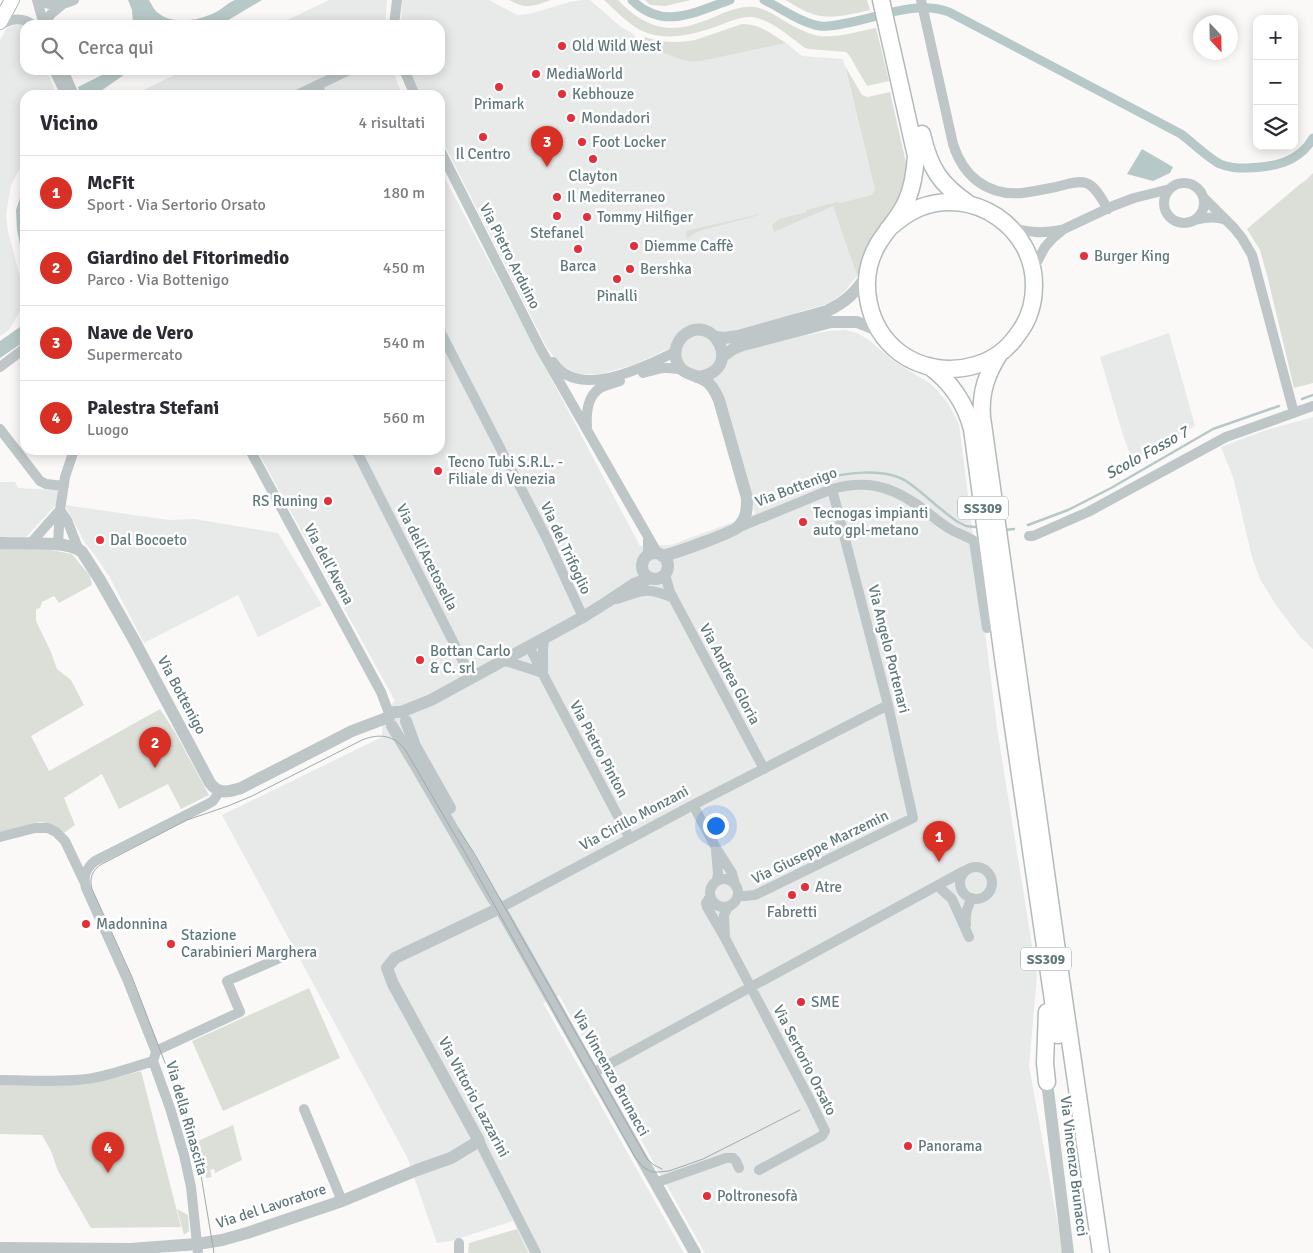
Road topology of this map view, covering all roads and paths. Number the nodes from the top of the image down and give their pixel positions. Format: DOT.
graph roads {
  1 [pos="12,0"];
  2 [pos="38,0"];
  3 [pos="74,0"];
  4 [pos="397,0"];
  5 [pos="881,0"];
  6 [pos="892,0"];
  7 [pos="921,0"];
  8 [pos="59,5"];
  9 [pos="26,20"];
  10 [pos="40,20"];
  11 [pos="43,20"];
  12 [pos="395,20"];
  13 [pos="0,24"];
  14 [pos="894,30"];
  15 [pos="57,75"];
  16 [pos="64,75"];
  17 [pos="342,75"];
  18 [pos="406,75"];
  19 [pos="67,90"];
  20 [pos="68,90"];
  21 [pos="320,90"];
  22 [pos="413,90"];
  23 [pos="445,160"];
  24 [pos="1170,189"];
  25 [pos="1145,195"];
  26 [pos="1203,197"];
  27 [pos="970,204"];
  28 [pos="1164,206"];
  29 [pos="1108,209"];
  30 [pos="1195,220"];
  31 [pos="1227,220"];
  32 [pos="1011,228"];
  33 [pos="1064,229"];
  34 [pos="888,230"];
  35 [pos="1033,269"];
  36 [pos="867,275"];
  37 [pos="880,331"];
  38 [pos="716,337"];
  39 [pos="445,341"];
  40 [pos="540,348"];
  41 [pos="20,352"];
  42 [pos="676,352"];
  43 [pos="1000,353"];
  44 [pos="722,358"];
  45 [pos="928,366"];
  46 [pos="0,367"];
  47 [pos="682,370"];
  48 [pos="556,375"];
  49 [pos="697,377"];
  50 [pos="605,386"];
  51 [pos="1313,406"];
  52 [pos="1294,413"];
  53 [pos="0,429"];
  54 [pos="587,429"];
  55 [pos="72,455"];
  56 [pos="253,455"];
  57 [pos="359,455"];
  58 [pos="63,489"];
  59 [pos="832,489"];
  60 [pos="61,508"];
  61 [pos="738,528"];
  62 [pos="1029,536"];
  63 [pos="0,543"];
  64 [pos="30,544"];
  65 [pos="58,544"];
  66 [pos="78,548"];
  67 [pos="656,567"];
  68 [pos="671,595"];
  69 [pos="607,602"];
  70 [pos="583,617"];
  71 [pos="987,628"];
  72 [pos="545,637"];
  73 [pos="529,646"];
  74 [pos="500,662"];
  75 [pos="542,673"];
  76 [pos="471,677"];
  77 [pos="888,705"];
  78 [pos="396,719"];
  79 [pos="764,769"];
  80 [pos="220,791"];
  81 [pos="693,805"];
  82 [pos="913,818"];
  83 [pos="0,837"];
  84 [pos="630,839"];
  85 [pos="716,848"];
  86 [pos="71,853"];
  87 [pos="98,859"];
  88 [pos="964,871"];
  89 [pos="717,880"];
  90 [pos="84,881"];
  91 [pos="941,889"];
  92 [pos="737,890"];
  93 [pos="930,890"];
  94 [pos="966,894"];
  95 [pos="710,897"];
  96 [pos="728,907"];
  97 [pos="500,908"];
  98 [pos="957,911"];
  99 [pos="725,938"];
  100 [pos="280,958"];
  101 [pos="395,958"];
  102 [pos="1049,975"];
  103 [pos="751,988"];
  104 [pos="156,1054"];
  105 [pos="593,1073"];
  106 [pos="0,1080"];
  107 [pos="1047,1082"];
  108 [pos="304,1109"];
  109 [pos="479,1141"];
  110 [pos="739,1168"];
  111 [pos="759,1170"];
  112 [pos="655,1183"];
  113 [pos="342,1201"];
  114 [pos="0,1248"];
  115 [pos="197,1248"];
  116 [pos="89,1251"];
  117 [pos="536,1253"];
  118 [pos="695,1253"];
  119 [pos="1068,1253"];
  120 [pos="1090,1253"];
  121 [pos="1101,1253"];
  1 -- 13 [label="main road"];
  2 -- 8 [label="street"];
  2 -- 10 [label="street"];
  3 -- 8 [label="street"];
  4 -- 12 [label="street"];
  5 -- 14 [label="main road, SS309"];
  6 -- 14 [label="main road, SS309"];
  7 -- 29 [label="street"];
  8 -- 11 [label="street"];
  9 -- 13 [label="street"];
  14 -- 27 [label="main road, SS309"];
  14 -- 34 [label="main road, SS309"];
  15 -- 19 [label="street"];
  16 -- 20 [label="street"];
  17 -- 21 [label="street"];
  18 -- 22 [label="street"];
  23 -- 40 [label="street, Via Pietro Arduino"];
  24 -- 25 [label="street"];
  24 -- 26 [label="street"];
  24 -- 28 [label="street"];
  25 -- 28 [label="street"];
  25 -- 29 [label="street"];
  26 -- 30 [label="street"];
  26 -- 31 [label="street"];
  27 -- 32 [label="main road, SS309"];
  27 -- 34 [label="main road, SS309"];
  28 -- 30 [label="street"];
  29 -- 33 [label="street"];
  30 -- 31 [label="street"];
  31 -- 52 [label="street"];
  32 -- 33 [label="street"];
  32 -- 35 [label="main road, SS309"];
  33 -- 35 [label="street"];
  34 -- 36 [label="main road, SS309"];
  35 -- 43 [label="main road, SS309"];
  36 -- 37 [label="main road, SS309"];
  36 -- 38 [label="street"];
  37 -- 44 [label="street"];
  37 -- 45 [label="main road, SS309"];
  38 -- 42 [label="street"];
  38 -- 44 [label="street"];
  39 -- 70 [label="street, Via del Trifoglio"];
  40 -- 42 [label="street"];
  40 -- 48 [label="street, Via Pietro Arduino"];
  41 -- 46 [label="street"];
  42 -- 47 [label="street"];
  43 -- 45 [label="main road, SS309"];
  43 -- 121 [label="main road, SS309"];
  44 -- 49 [label="street"];
  45 -- 102 [label="main road, SS309"];
  47 -- 49 [label="street"];
  47 -- 50 [label="street"];
  48 -- 50 [label="street"];
  48 -- 54 [label="street, Via Pietro Arduino"];
  49 -- 61 [label="street"];
  50 -- 54 [label="street"];
  51 -- 52 [label="street"];
  52 -- 62 [label="street"];
  53 -- 58 [label="street"];
  54 -- 67 [label="street, Via Pietro Arduino"];
  55 -- 58 [label="street"];
  56 -- 78 [label="street, Via dell'Avena"];
  57 -- 76 [label="street, Via dell'Acetosella"];
  58 -- 60 [label="street"];
  59 -- 61 [label="street, Via Bottenigo"];
  59 -- 71 [label="street, Via Bottenigo"];
  59 -- 77 [label="street, Via Angelo Portenari"];
  60 -- 64 [label="street"];
  60 -- 65 [label="street"];
  60 -- 66 [label="street"];
  61 -- 67 [label="street, Via Bottenigo"];
  63 -- 64 [label="street"];
  64 -- 65 [label="street"];
  65 -- 66 [label="street"];
  66 -- 80 [label="street, Via Bottenigo"];
  67 -- 68 [label="street, Via Andrea Gloria"];
  67 -- 69 [label="street"];
  68 -- 69 [label="street"];
  68 -- 79 [label="street, Via Andrea Gloria"];
  69 -- 70 [label="street"];
  70 -- 72 [label="street"];
  72 -- 73 [label="street"];
  72 -- 75 [label="street"];
  73 -- 74 [label="street"];
  73 -- 75 [label="street, Via Pietro Pinton"];
  74 -- 75 [label="street"];
  74 -- 76 [label="street"];
  75 -- 84 [label="street, Via Pietro Pinton"];
  76 -- 78 [label="street"];
  77 -- 79 [label="street, Via Cirillo Monzani"];
  77 -- 82 [label="street, Via Angelo Portenari"];
  78 -- 80 [label="street"];
  78 -- 97 [label="street, Via Vincenzo Brunacci"];
  79 -- 81 [label="street, Via Cirillo Monzani"];
  80 -- 87 [label="street"];
  81 -- 84 [label="street, Via Cirillo Monzani"];
  81 -- 85 [label="street"];
  82 -- 92 [label="street, Via Giuseppe Marzemin"];
  83 -- 86 [label="street, Via della Rinascita"];
  84 -- 97 [label="street, Via Cirillo Monzani"];
  85 -- 89 [label="street"];
  85 -- 92 [label="street"];
  86 -- 87 [label="street"];
  86 -- 90 [label="street, Via della Rinascita"];
  87 -- 90 [label="street"];
  88 -- 93 [label="street"];
  88 -- 94 [label="street"];
  88 -- 94 [label="street"];
  89 -- 92 [label="street"];
  89 -- 95 [label="street"];
  90 -- 104 [label="street, Via della Rinascita"];
  91 -- 93 [label="street"];
  91 -- 94 [label="street"];
  91 -- 98 [label="street"];
  92 -- 96 [label="street"];
  93 -- 103 [label="street"];
  94 -- 98 [label="street"];
  94 -- 98 [label="street"];
  95 -- 96 [label="street"];
  95 -- 99 [label="street, Via Sertorio Orsato"];
  96 -- 99 [label="street, Via Sertorio Orsato"];
  97 -- 101 [label="street, Via Cirillo Monzani"];
  97 -- 105 [label="street, Via Vincenzo Brunacci"];
  99 -- 103 [label="street, Via Sertorio Orsato"];
  100 -- 104 [label="street"];
  101 -- 109 [label="street, Via Vittorio Lazzarini"];
  102 -- 107 [label="main road"];
  102 -- 120 [label="main road, SS309"];
  103 -- 105 [label="street"];
  103 -- 111 [label="street, Via Sertorio Orsato"];
  104 -- 106 [label="street"];
  104 -- 115 [label="street, Via della Rinascita"];
  105 -- 112 [label="street, Via Vincenzo Brunacci"];
  107 -- 119 [label="street, Via Vincenzo Brunacci"];
  108 -- 113 [label="street"];
  109 -- 113 [label="street, Via del Lavoratore"];
  109 -- 117 [label="street, Via Vittorio Lazzarini"];
  110 -- 112 [label="street"];
  112 -- 118 [label="street, Via Vincenzo Brunacci"];
  113 -- 115 [label="street, Via del Lavoratore"];
  114 -- 116 [label="street, Via del Lavoratore"];
  115 -- 116 [label="street, Via del Lavoratore"];
}
